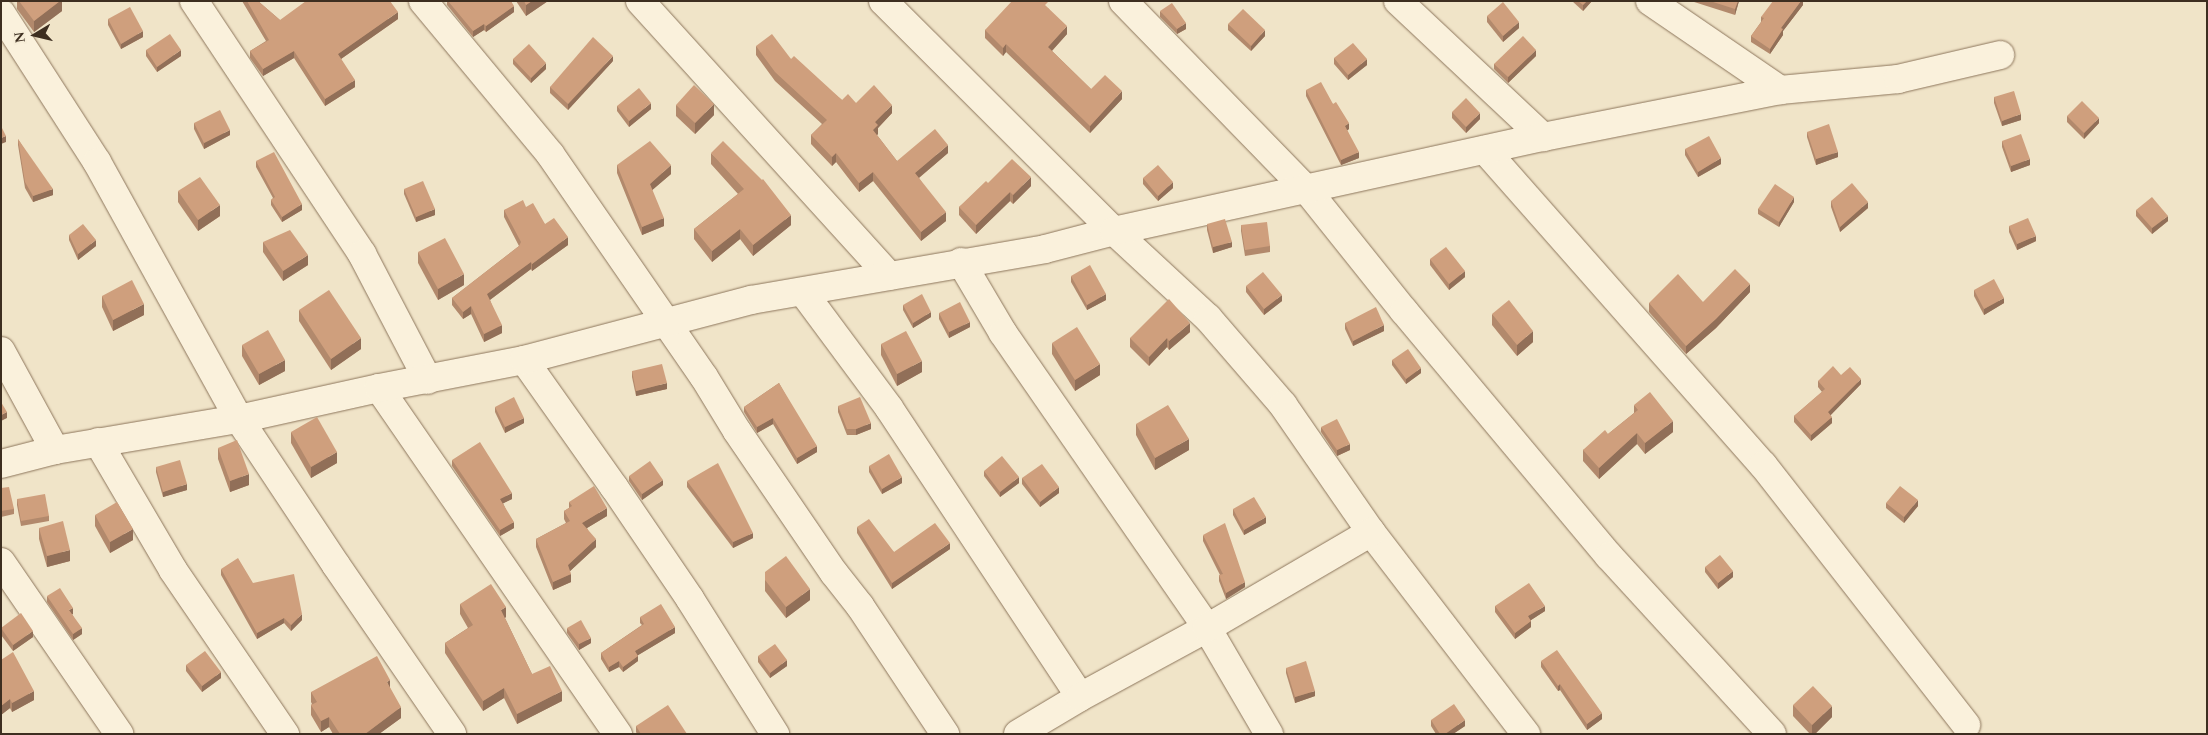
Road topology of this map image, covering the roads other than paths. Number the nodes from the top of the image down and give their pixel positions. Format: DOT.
graph roads {
  1 [pos="194,1"];
  2 [pos="423,1"];
  3 [pos="640,1"];
  4 [pos="883,1"];
  5 [pos="1124,1"];
  6 [pos="1398,1"];
  7 [pos="1650,1"];
  8 [pos="1,13"];
  9 [pos="2000,55"];
  10 [pos="1780,90"];
  11 [pos="1543,137"];
  12 [pos="1485,150"];
  13 [pos="1307,190"];
  14 [pos="1114,231"];
  15 [pos="962,262"];
  16 [pos="889,276"];
  17 [pos="804,292"];
  18 [pos="665,323"];
  19 [pos="1,351"];
  20 [pos="524,360"];
  21 [pos="428,380"];
  22 [pos="379,388"];
  23 [pos="239,419"];
  24 [pos="98,442"];
  25 [pos="55,450"];
  26 [pos="1,464"];
  27 [pos="1371,532"];
  28 [pos="1,562"];
  29 [pos="1208,628"];
  30 [pos="1080,697"];
  31 [pos="1966,725"];
  32 [pos="119,734"];
  33 [pos="285,734"];
  34 [pos="452,734"];
  35 [pos="618,734"];
  36 [pos="775,734"];
  37 [pos="946,734"];
  38 [pos="1018,734"];
  39 [pos="1270,734"];
  40 [pos="1526,734"];
  41 [pos="1772,734"];
  1 -- 21 [label="street"];
  2 -- 18 [label="street"];
  3 -- 16 [label="street"];
  4 -- 14 [label="street"];
  5 -- 13 [label="street"];
  6 -- 11 [label="street"];
  7 -- 10 [label="street"];
  8 -- 23 [label="street"];
  9 -- 10 [label="street"];
  10 -- 11 [label="street"];
  11 -- 12 [label="street"];
  12 -- 13 [label="street"];
  12 -- 31 [label="street"];
  13 -- 14 [label="street"];
  13 -- 41 [label="street"];
  14 -- 15 [label="street"];
  14 -- 27 [label="street"];
  15 -- 16 [label="street"];
  15 -- 29 [label="street"];
  16 -- 17 [label="street"];
  17 -- 18 [label="street"];
  17 -- 30 [label="street"];
  18 -- 20 [label="street"];
  18 -- 37 [label="street"];
  19 -- 25 [label="street"];
  20 -- 21 [label="street"];
  20 -- 36 [label="street"];
  21 -- 22 [label="street"];
  22 -- 23 [label="street"];
  22 -- 35 [label="street"];
  23 -- 24 [label="street"];
  23 -- 34 [label="street"];
  24 -- 25 [label="street"];
  24 -- 33 [label="street"];
  25 -- 26 [label="street"];
  27 -- 29 [label="street"];
  27 -- 40 [label="street"];
  28 -- 32 [label="street"];
  29 -- 30 [label="street"];
  29 -- 39 [label="street"];
  30 -- 38 [label="street"];
}
